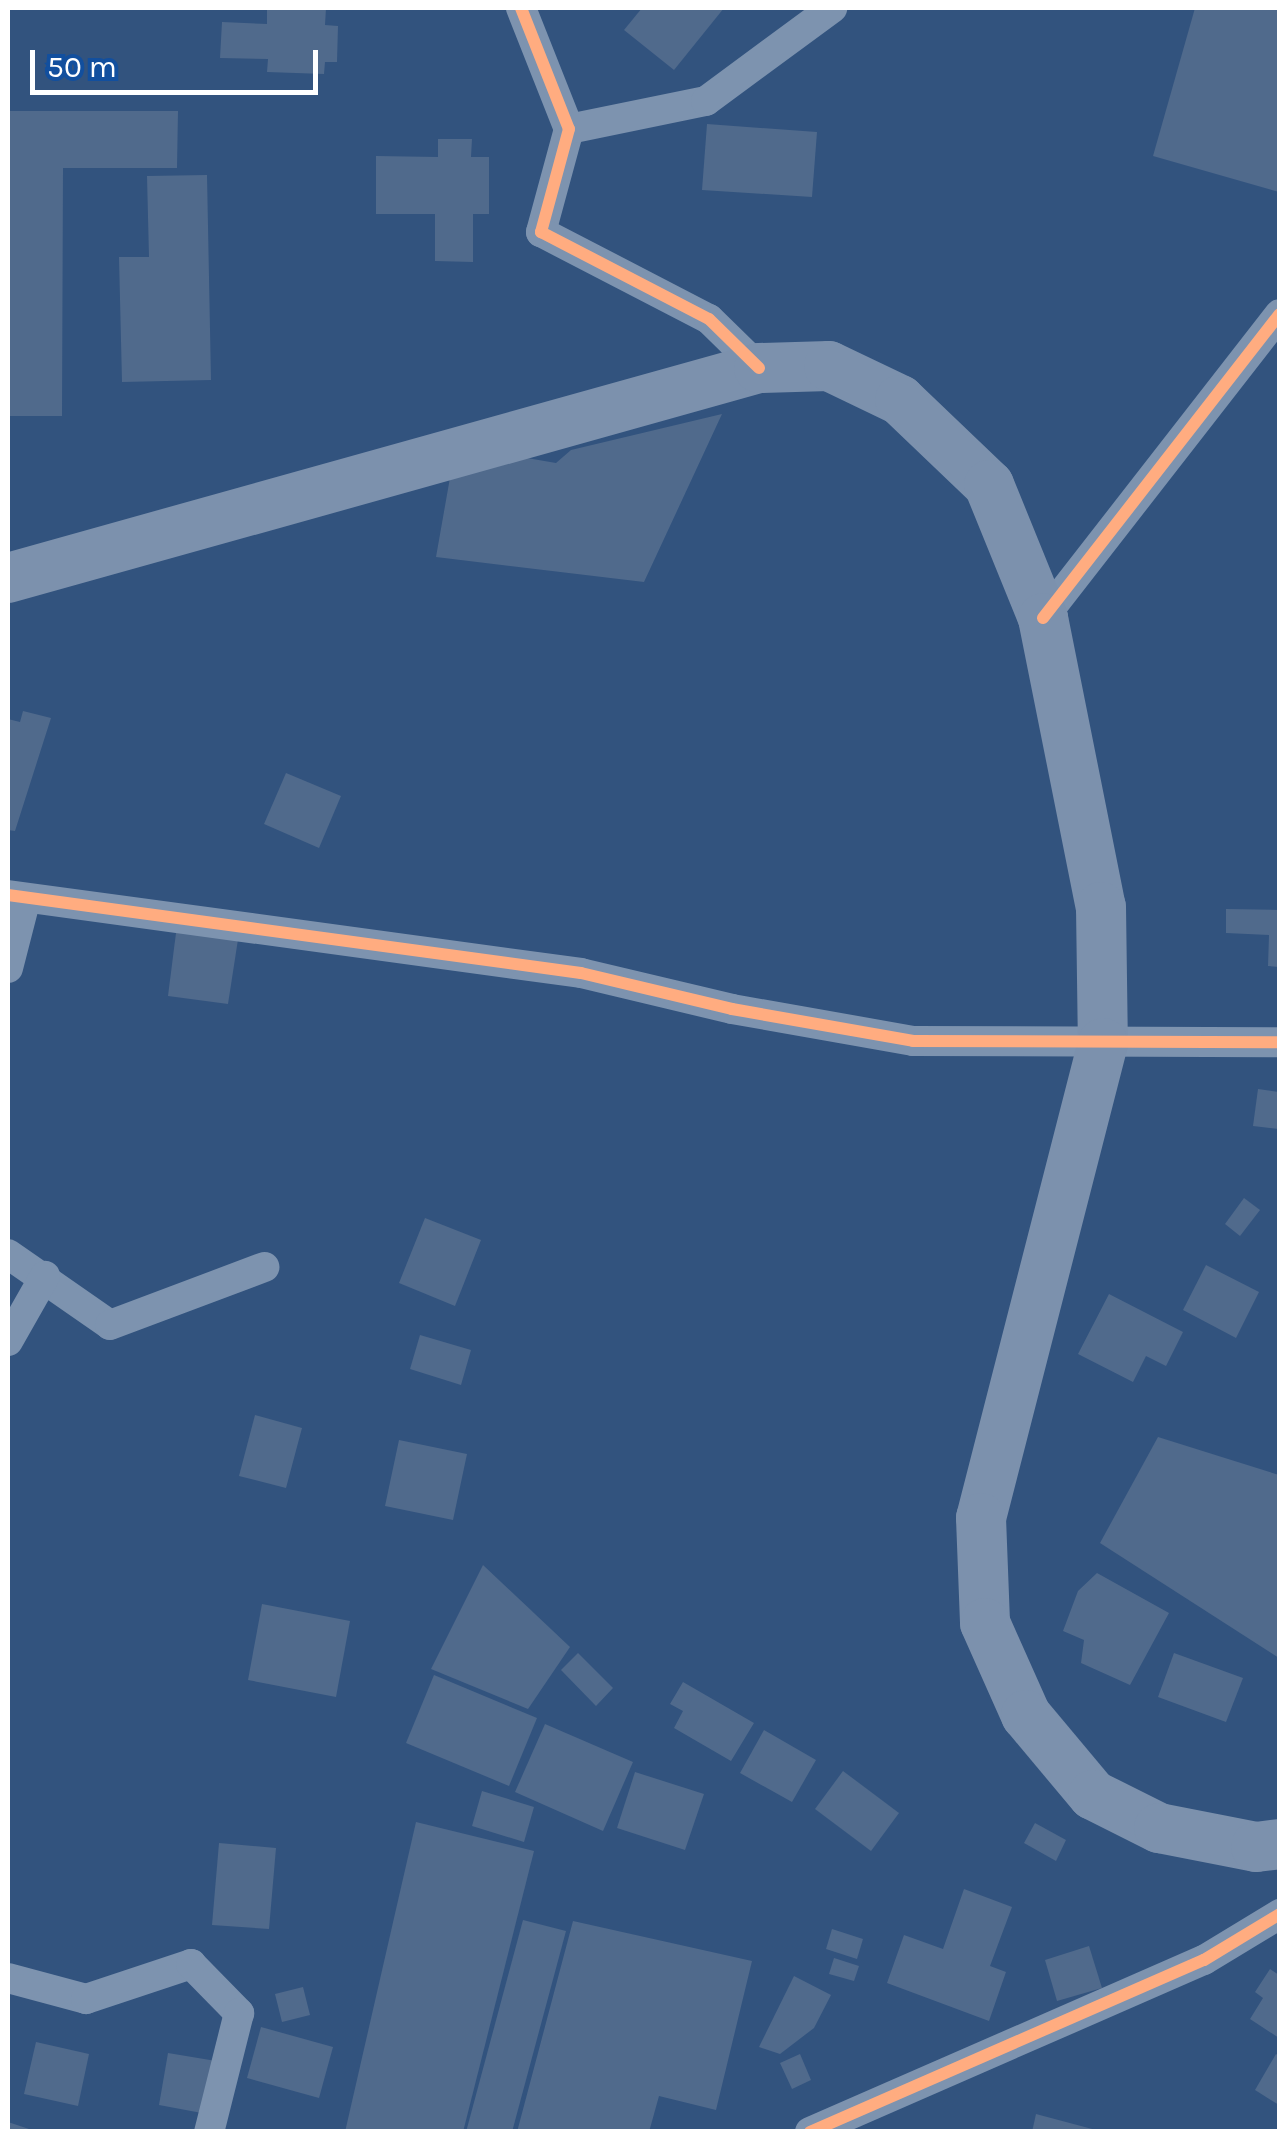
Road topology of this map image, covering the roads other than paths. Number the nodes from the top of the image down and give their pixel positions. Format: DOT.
graph roads {
  1 [pos="521,8"];
  2 [pos="832,8"];
  3 [pos="569,128"];
  4 [pos="1280,314"];
  5 [pos="760,368"];
  6 [pos="8,578"];
  7 [pos="1043,618"];
  8 [pos="17,896"];
  9 [pos="8,968"];
  10 [pos="1280,1042"];
  11 [pos="1103,1044"];
  12 [pos="8,1254"];
  13 [pos="264,1267"];
  14 [pos="45,1276"];
  15 [pos="8,1341"];
  16 [pos="1280,1844"];
  17 [pos="1280,1914"];
  18 [pos="8,1978"];
  19 [pos="209,2132"];
  20 [pos="810,2132"];
  1 -- 3 [label="street"];
  2 -- 3 [label="street"];
  3 -- 5 [label="street"];
  4 -- 7 [label="street"];
  5 -- 6 [label="main road"];
  5 -- 7 [label="main road"];
  7 -- 11 [label="main road"];
  8 -- 9 [label="street"];
  8 -- 11 [label="street"];
  10 -- 11 [label="street"];
  11 -- 16 [label="main road"];
  12 -- 14 [label="street"];
  13 -- 14 [label="street"];
  14 -- 15 [label="street"];
  17 -- 20 [label="street"];
  18 -- 19 [label="street"];
}
